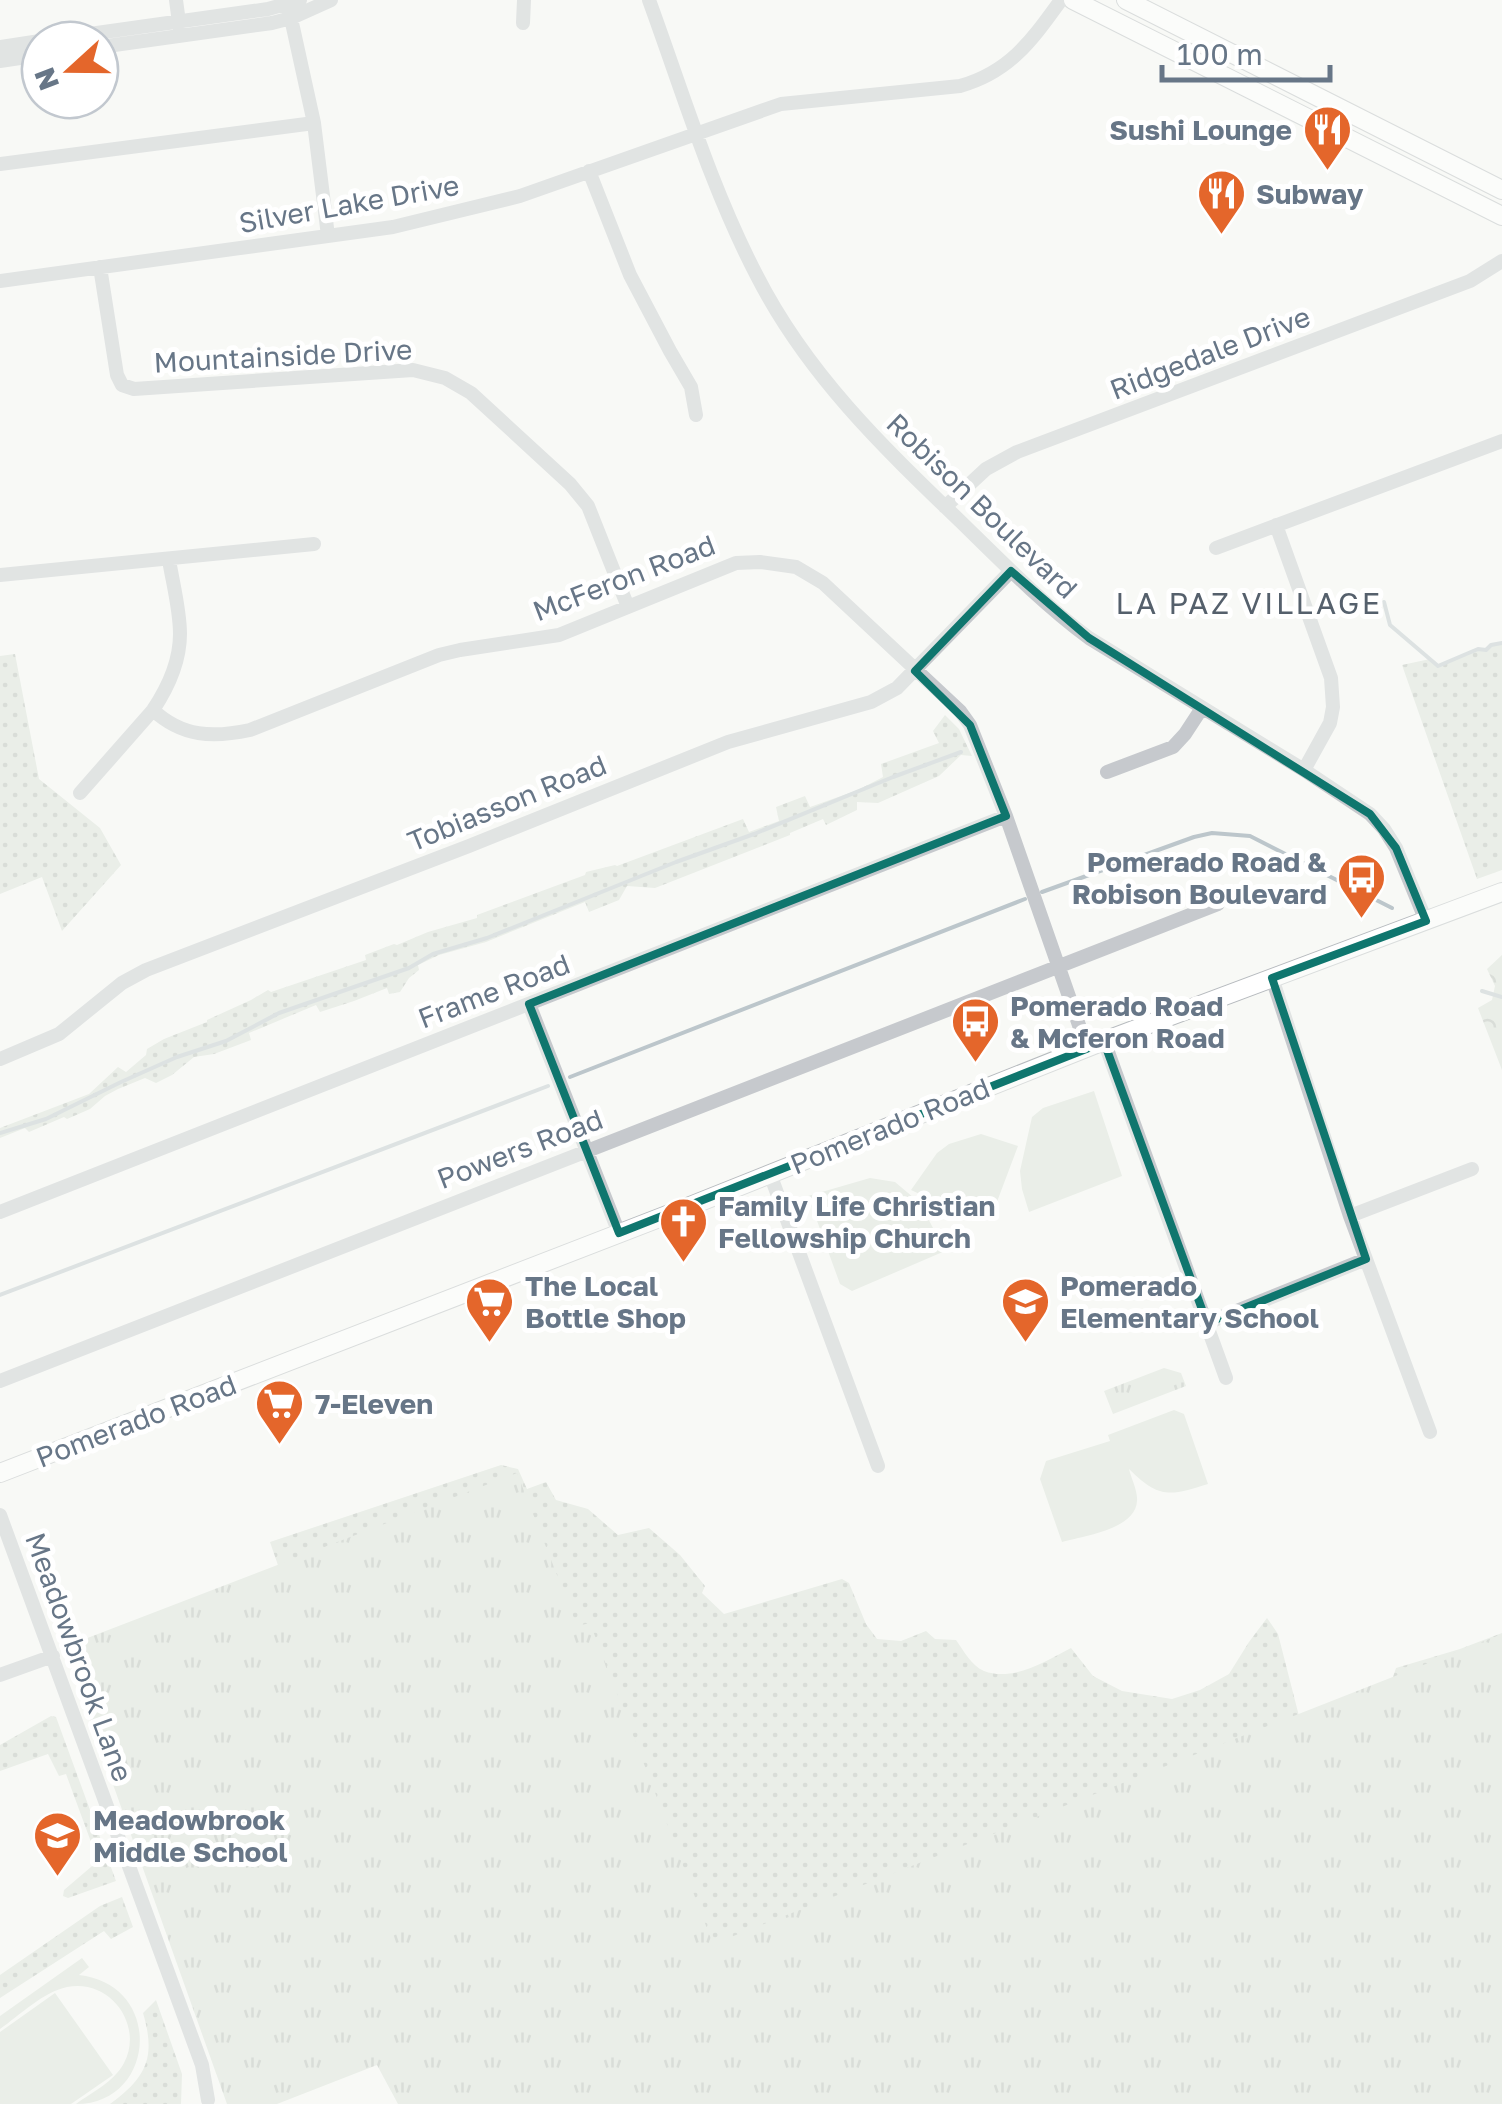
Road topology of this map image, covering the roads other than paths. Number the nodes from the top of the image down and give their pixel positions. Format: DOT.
graph roads {
  1 [pos="176,0"];
  2 [pos="331,0"];
  3 [pos="524,0"];
  4 [pos="650,0"];
  5 [pos="1062,0"];
  6 [pos="1073,0"];
  7 [pos="1126,0"];
  8 [pos="291,6"];
  9 [pos="523,23"];
  10 [pos="180,29"];
  11 [pos="120,34"];
  12 [pos="120,42"];
  13 [pos="314,123"];
  14 [pos="696,134"];
  15 [pos="0,164"];
  16 [pos="588,171"];
  17 [pos="1502,190"];
  18 [pos="1502,216"];
  19 [pos="328,236"];
  20 [pos="1502,261"];
  21 [pos="100,267"];
  22 [pos="0,281"];
  23 [pos="696,415"];
  24 [pos="1502,440"];
  25 [pos="945,508"];
  26 [pos="1276,525"];
  27 [pos="314,544"];
  28 [pos="1216,548"];
  29 [pos="169,560"];
  30 [pos="1011,571"];
  31 [pos="0,576"];
  32 [pos="628,608"];
  33 [pos="916,671"];
  34 [pos="1202,708"];
  35 [pos="153,710"];
  36 [pos="1304,770"];
  37 [pos="1108,772"];
  38 [pos="80,793"];
  39 [pos="1006,816"];
  40 [pos="1502,892"];
  41 [pos="1218,904"];
  42 [pos="1426,921"];
  43 [pos="1058,965"];
  44 [pos="1272,978"];
  45 [pos="529,1004"];
  46 [pos="1096,1045"];
  47 [pos="0,1059"];
  48 [pos="586,1149"];
  49 [pos="1472,1169"];
  50 [pos="770,1174"];
  51 [pos="0,1212"];
  52 [pos="1350,1216"];
  53 [pos="619,1233"];
  54 [pos="1366,1259"];
  55 [pos="1207,1323"];
  56 [pos="1226,1378"];
  57 [pos="0,1380"];
  58 [pos="1430,1432"];
  59 [pos="878,1466"];
  60 [pos="0,1473"];
  61 [pos="0,1515"];
  62 [pos="52,1656"];
  63 [pos="0,1676"];
  64 [pos="208,2100"];
  1 -- 10 [label="street"];
  2 -- 8 [label="street"];
  3 -- 9 [label="street"];
  4 -- 14 [label="street, Robison Boulevard"];
  5 -- 14 [label="street, Silver Lake Drive"];
  6 -- 18 [label="main road"];
  7 -- 17 [label="main road"];
  8 -- 10 [label="street"];
  8 -- 13 [label="street"];
  10 -- 11 [label="street"];
  10 -- 12 [label="street"];
  13 -- 15 [label="street"];
  13 -- 19 [label="street"];
  14 -- 16 [label="street, Silver Lake Drive"];
  14 -- 25 [label="street, Robison Boulevard"];
  16 -- 19 [label="street, Silver Lake Drive"];
  16 -- 23 [label="street"];
  19 -- 21 [label="street, Silver Lake Drive"];
  20 -- 25 [label="street, Ridgedale Drive"];
  21 -- 22 [label="street, Silver Lake Drive"];
  21 -- 32 [label="street, Mountainside Drive"];
  24 -- 26 [label="street"];
  25 -- 30 [label="street, Robison Boulevard"];
  26 -- 28 [label="street"];
  26 -- 36 [label="street"];
  27 -- 29 [label="street"];
  29 -- 31 [label="street"];
  29 -- 35 [label="street"];
  30 -- 33 [label="street, Tobiasson Road"];
  30 -- 34 [label="street, Robison Boulevard"];
  32 -- 33 [label="street, McFeron Road"];
  32 -- 35 [label="street, McFeron Road"];
  33 -- 39 [label="street, McFeron Road"];
  33 -- 47 [label="street, Tobiasson Road"];
  34 -- 36 [label="street, Robison Boulevard"];
  34 -- 37 [label="street"];
  35 -- 38 [label="street"];
  36 -- 42 [label="street, Robison Boulevard"];
  39 -- 43 [label="street, McFeron Road"];
  39 -- 45 [label="street, Frame Road"];
  40 -- 42 [label="main road, Pomerado Road"];
  41 -- 43 [label="street, Powers Road"];
  42 -- 44 [label="main road, Pomerado Road"];
  43 -- 46 [label="street, McFeron Road"];
  43 -- 48 [label="street, Powers Road"];
  44 -- 46 [label="main road, Pomerado Road"];
  44 -- 52 [label="street"];
  45 -- 48 [label="street"];
  45 -- 51 [label="street, Frame Road"];
  46 -- 50 [label="main road, Pomerado Road"];
  46 -- 55 [label="street, McFeron Road"];
  48 -- 53 [label="street"];
  48 -- 57 [label="street, Powers Road"];
  49 -- 52 [label="street"];
  50 -- 53 [label="main road, Pomerado Road"];
  50 -- 59 [label="street"];
  52 -- 54 [label="street"];
  53 -- 60 [label="main road, Pomerado Road"];
  54 -- 55 [label="street"];
  54 -- 58 [label="street"];
  55 -- 56 [label="street, McFeron Road"];
  61 -- 62 [label="street, Meadowbrook Lane"];
  62 -- 63 [label="street"];
  62 -- 64 [label="street, Meadowbrook Lane"];
}
